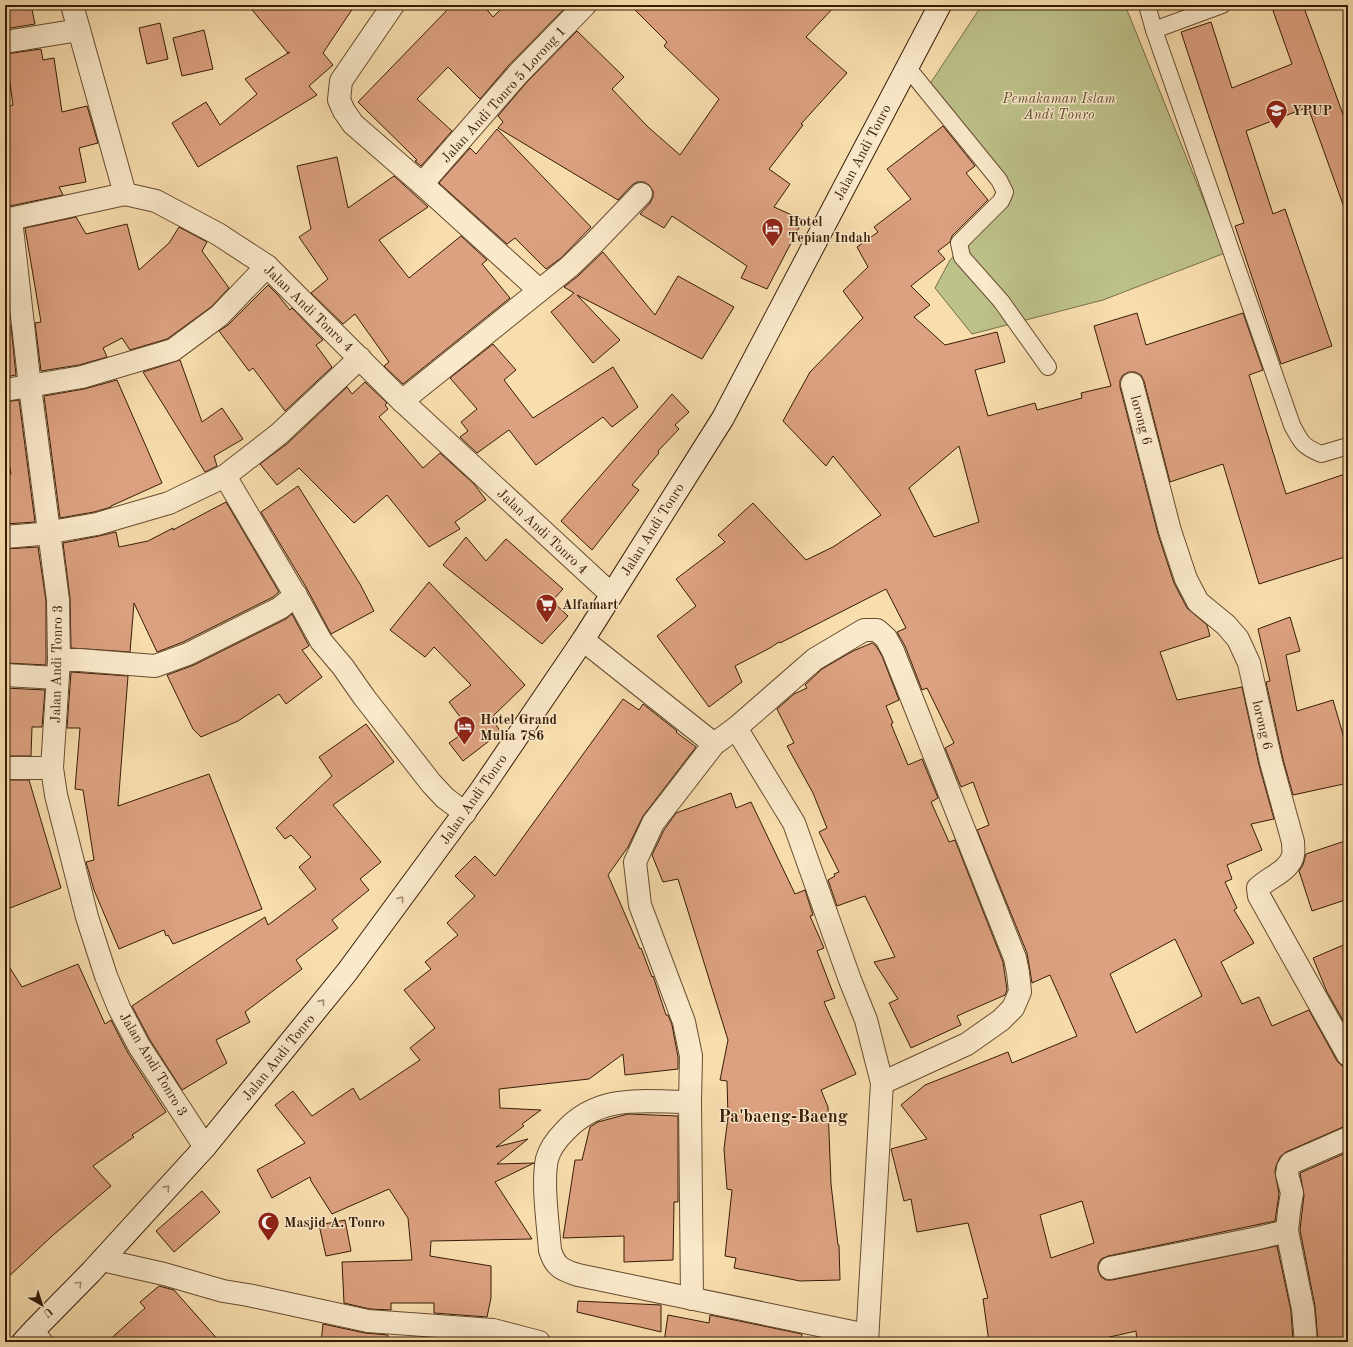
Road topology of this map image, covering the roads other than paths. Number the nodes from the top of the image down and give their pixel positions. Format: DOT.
graph roads {
  1 [pos="72,5"];
  2 [pos="393,5"];
  3 [pos="585,5"];
  4 [pos="940,5"];
  5 [pos="1147,5"];
  6 [pos="1222,5"];
  7 [pos="79,30"];
  8 [pos="1154,30"];
  9 [pos="5,42"];
  10 [pos="907,67"];
  11 [pos="422,184"];
  12 [pos="125,194"];
  13 [pos="641,194"];
  14 [pos="8,220"];
  15 [pos="267,266"];
  16 [pos="539,290"];
  17 [pos="360,358"];
  18 [pos="1048,367"];
  19 [pos="1132,384"];
  20 [pos="30,387"];
  21 [pos="5,390"];
  22 [pos="402,401"];
  23 [pos="1348,446"];
  24 [pos="225,476"];
  25 [pos="50,532"];
  26 [pos="5,537"];
  27 [pos="611,594"];
  28 [pos="296,595"];
  29 [pos="583,640"];
  30 [pos="58,669"];
  31 [pos="5,675"];
  32 [pos="736,728"];
  33 [pos="714,744"];
  34 [pos="5,768"];
  35 [pos="52,768"];
  36 [pos="465,812"];
  37 [pos="1348,1055"];
  38 [pos="882,1082"];
  39 [pos="690,1102"];
  40 [pos="1348,1138"];
  41 [pos="205,1146"];
  42 [pos="1288,1231"];
  43 [pos="102,1260"];
  44 [pos="1110,1268"];
  45 [pos="692,1299"];
  46 [pos="34,1338"];
  47 [pos="867,1339"];
  48 [pos="539,1342"];
  49 [pos="1306,1342"];
  1 -- 7 [label="street"];
  2 -- 11 [label="street"];
  3 -- 11 [label="street, Jalan Andi Tonro 5 Lorong 1"];
  4 -- 10 [label="street, Jalan Andi Tonro"];
  5 -- 8 [label="lane"];
  6 -- 8 [label="lane"];
  7 -- 9 [label="street"];
  7 -- 12 [label="street"];
  8 -- 23 [label="lane"];
  10 -- 18 [label="lane"];
  10 -- 27 [label="street, Jalan Andi Tonro"];
  11 -- 16 [label="street"];
  12 -- 14 [label="street, Jalan Andi Tonro 3"];
  12 -- 15 [label="street, Jalan Andi Tonro 4"];
  13 -- 16 [label="street"];
  14 -- 20 [label="street, Jalan Andi Tonro 3"];
  15 -- 17 [label="street, Jalan Andi Tonro 4"];
  15 -- 20 [label="street"];
  16 -- 22 [label="street"];
  17 -- 22 [label="street, Jalan Andi Tonro 4"];
  17 -- 24 [label="street"];
  19 -- 37 [label="street, lorong 6"];
  20 -- 21 [label="street"];
  20 -- 25 [label="street, Jalan Andi Tonro 3"];
  22 -- 27 [label="street, Jalan Andi Tonro 4"];
  24 -- 25 [label="street"];
  24 -- 28 [label="street"];
  25 -- 26 [label="street"];
  25 -- 30 [label="street, Jalan Andi Tonro 3"];
  27 -- 29 [label="street, Jalan Andi Tonro"];
  28 -- 30 [label="street"];
  28 -- 36 [label="street"];
  29 -- 33 [label="street"];
  29 -- 36 [label="street, Jalan Andi Tonro"];
  30 -- 31 [label="street"];
  30 -- 35 [label="street, Jalan Andi Tonro 3"];
  32 -- 33 [label="street"];
  32 -- 38 [label="street"];
  32 -- 38 [label="street"];
  33 -- 39 [label="street"];
  34 -- 35 [label="street"];
  35 -- 41 [label="street, Jalan Andi Tonro 3"];
  41 -- 36 [label="street, Jalan Andi Tonro, one-way"];
  38 -- 47 [label="street"];
  39 -- 45 [label="street"];
  39 -- 45 [label="street"];
  40 -- 42 [label="street"];
  43 -- 41 [label="street, Jalan Andi Tonro, one-way"];
  42 -- 44 [label="street"];
  42 -- 49 [label="street"];
  46 -- 43 [label="street, Jalan Andi Tonro, one-way"];
  43 -- 48 [label="street"];
  45 -- 47 [label="street"];
}
